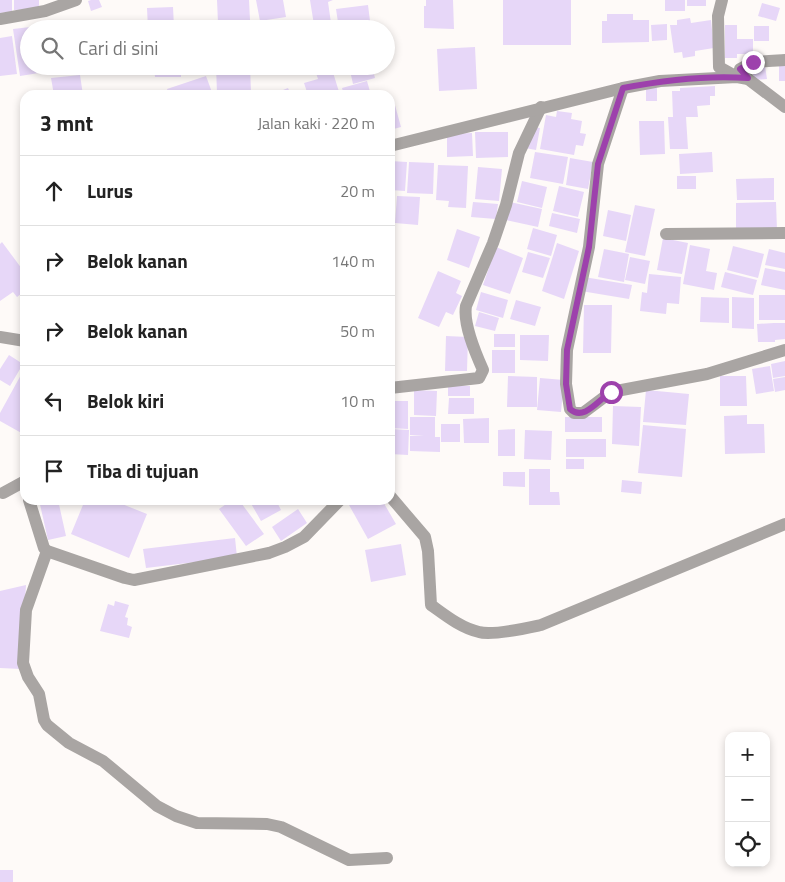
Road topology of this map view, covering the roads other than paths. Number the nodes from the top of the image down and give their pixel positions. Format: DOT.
graph roads {
  1 [pos="76,0"];
  2 [pos="722,0"];
  3 [pos="0,20"];
  4 [pos="785,60"];
  5 [pos="742,78"];
  6 [pos="623,88"];
  7 [pos="540,107"];
  8 [pos="785,107"];
  9 [pos="395,145"];
  10 [pos="785,233"];
  11 [pos="666,234"];
  12 [pos="0,338"];
  13 [pos="20,340"];
  14 [pos="785,350"];
  15 [pos="395,387"];
  16 [pos="20,486"];
  17 [pos="3,493"];
  18 [pos="395,502"];
  19 [pos="31,505"];
  20 [pos="335,505"];
  21 [pos="785,524"];
  22 [pos="47,551"];
  23 [pos="387,858"];
  1 -- 3 [label="street"];
  2 -- 5 [label="street"];
  4 -- 5 [label="street"];
  5 -- 6 [label="street"];
  5 -- 8 [label="street"];
  6 -- 7 [label="street"];
  6 -- 14 [label="street"];
  7 -- 9 [label="street"];
  7 -- 15 [label="street"];
  10 -- 11 [label="street"];
  12 -- 13 [label="street"];
  16 -- 17 [label="street"];
  18 -- 21 [label="street"];
  19 -- 22 [label="street"];
  20 -- 22 [label="street"];
  22 -- 23 [label="street"];
}
